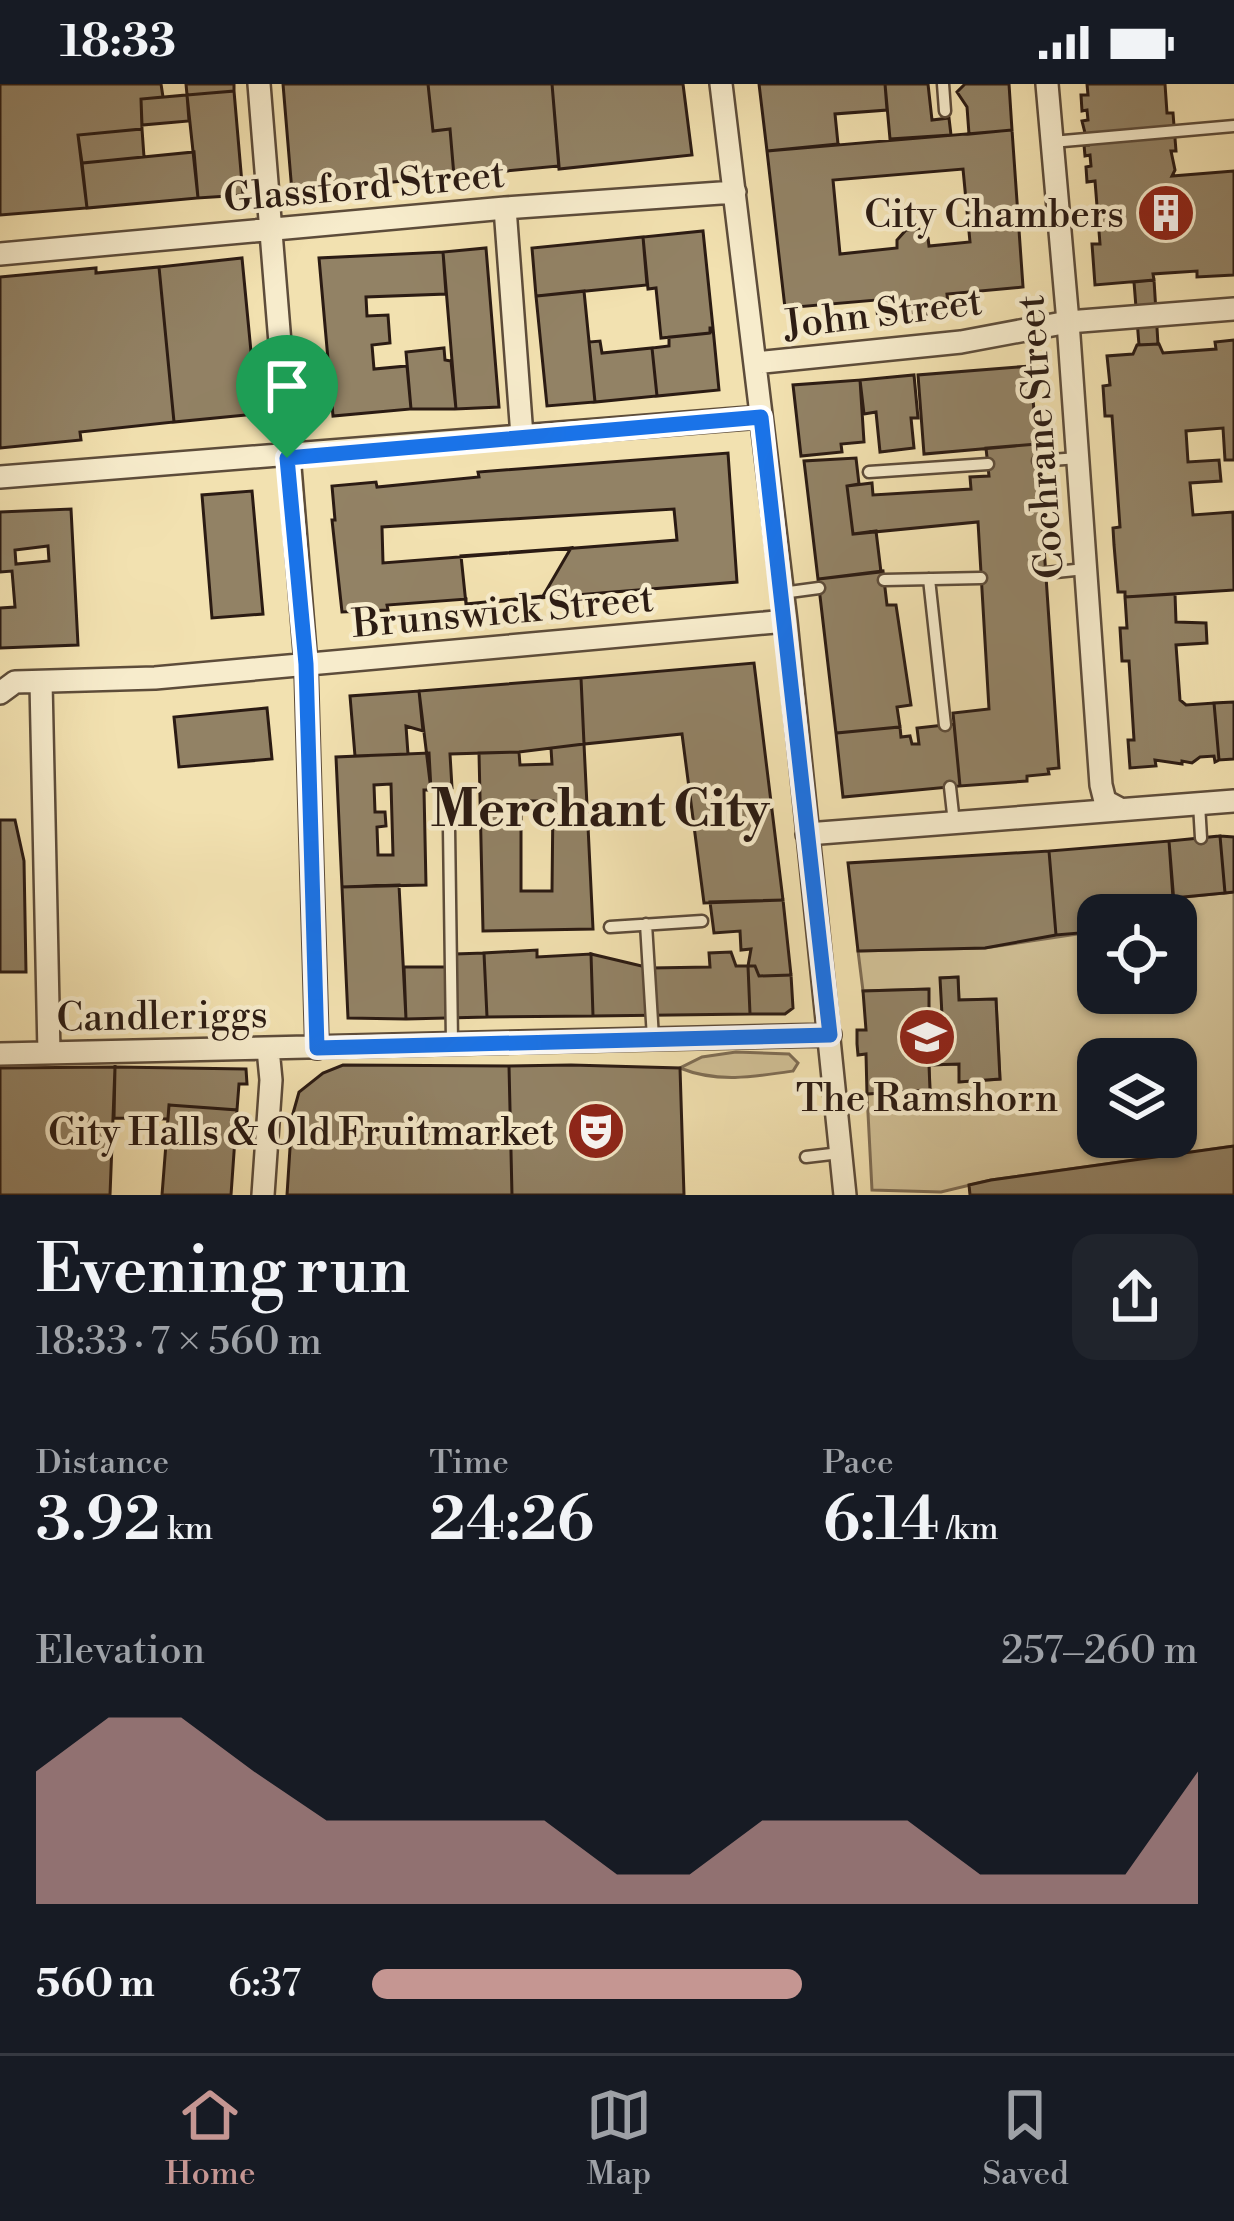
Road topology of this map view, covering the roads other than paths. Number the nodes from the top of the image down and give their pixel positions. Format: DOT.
graph roads {
  1 [pos="259,84"];
  2 [pos="722,84"];
  3 [pos="943,84"];
  4 [pos="1046,84"];
  5 [pos="945,112"];
  6 [pos="1234,126"];
  7 [pos="1050,142"];
  8 [pos="735,192"];
  9 [pos="505,208"];
  10 [pos="269,230"];
  11 [pos="0,254"];
  12 [pos="1234,309"];
  13 [pos="1068,322"];
  14 [pos="755,363"];
  15 [pos="761,417"];
  16 [pos="522,436"];
  17 [pos="287,458"];
  18 [pos="1078,458"];
  19 [pos="1038,461"];
  20 [pos="988,464"];
  21 [pos="869,472"];
  22 [pos="0,477"];
  23 [pos="1085,569"];
  24 [pos="1046,573"];
  25 [pos="981,578"];
  26 [pos="929,579"];
  27 [pos="884,580"];
  28 [pos="819,588"];
  29 [pos="782,593"];
  30 [pos="786,621"];
  31 [pos="306,664"];
  32 [pos="41,682"];
  33 [pos="8,687"];
  34 [pos="944,725"];
  35 [pos="1101,784"];
  36 [pos="950,787"];
  37 [pos="1234,801"];
  38 [pos="1199,804"];
  39 [pos="1120,809"];
  40 [pos="1055,815"];
  41 [pos="954,823"];
  42 [pos="449,829"];
  43 [pos="807,834"];
  44 [pos="1201,838"];
  45 [pos="702,921"];
  46 [pos="646,924"];
  47 [pos="610,927"];
  48 [pos="830,1035"];
  49 [pos="654,1042"];
  50 [pos="452,1046"];
  51 [pos="317,1048"];
  52 [pos="268,1049"];
  53 [pos="49,1053"];
  54 [pos="0,1054"];
  55 [pos="841,1153"];
  56 [pos="806,1156"];
  57 [pos="263,1195"];
  58 [pos="845,1195"];
  1 -- 10 [label="street"];
  2 -- 8 [label="street"];
  3 -- 5 [label="lane"];
  4 -- 7 [label="street, Cochrane Street"];
  6 -- 7 [label="lane"];
  7 -- 13 [label="street, Cochrane Street"];
  8 -- 9 [label="street, Glassford Street"];
  8 -- 14 [label="street"];
  9 -- 10 [label="street, Glassford Street"];
  9 -- 16 [label="street"];
  10 -- 11 [label="street, Glassford Street"];
  10 -- 17 [label="street"];
  12 -- 13 [label="street, John Street"];
  13 -- 14 [label="street, John Street"];
  13 -- 18 [label="street, Cochrane Street"];
  14 -- 15 [label="street"];
  15 -- 16 [label="street"];
  15 -- 29 [label="street"];
  16 -- 17 [label="street"];
  17 -- 22 [label="street"];
  17 -- 31 [label="street"];
  18 -- 19 [label="lane"];
  18 -- 23 [label="street, Cochrane Street"];
  20 -- 21 [label="lane"];
  23 -- 24 [label="lane"];
  23 -- 35 [label="street, Cochrane Street"];
  25 -- 26 [label="lane"];
  26 -- 27 [label="lane"];
  26 -- 34 [label="lane"];
  28 -- 29 [label="lane"];
  29 -- 30 [label="street"];
  30 -- 31 [label="street, Brunswick Street"];
  30 -- 43 [label="street"];
  31 -- 32 [label="street, Brunswick Street"];
  31 -- 51 [label="street"];
  32 -- 33 [label="street, Brunswick Street"];
  32 -- 53 [label="street"];
  35 -- 39 [label="street"];
  35 -- 40 [label="street"];
  36 -- 41 [label="lane"];
  37 -- 38 [label="street"];
  38 -- 39 [label="street"];
  38 -- 44 [label="lane"];
  39 -- 40 [label="street"];
  40 -- 41 [label="street"];
  41 -- 43 [label="street"];
  42 -- 50 [label="lane"];
  43 -- 48 [label="street"];
  45 -- 46 [label="lane"];
  46 -- 47 [label="lane"];
  46 -- 49 [label="lane"];
  48 -- 49 [label="street, Candleriggs"];
  48 -- 55 [label="street"];
  49 -- 50 [label="street, Candleriggs"];
  50 -- 51 [label="street, Candleriggs"];
  51 -- 52 [label="street, Candleriggs"];
  52 -- 53 [label="street, Candleriggs"];
  52 -- 57 [label="street"];
  53 -- 54 [label="street, Candleriggs"];
  55 -- 56 [label="lane"];
  55 -- 58 [label="street"];
}
